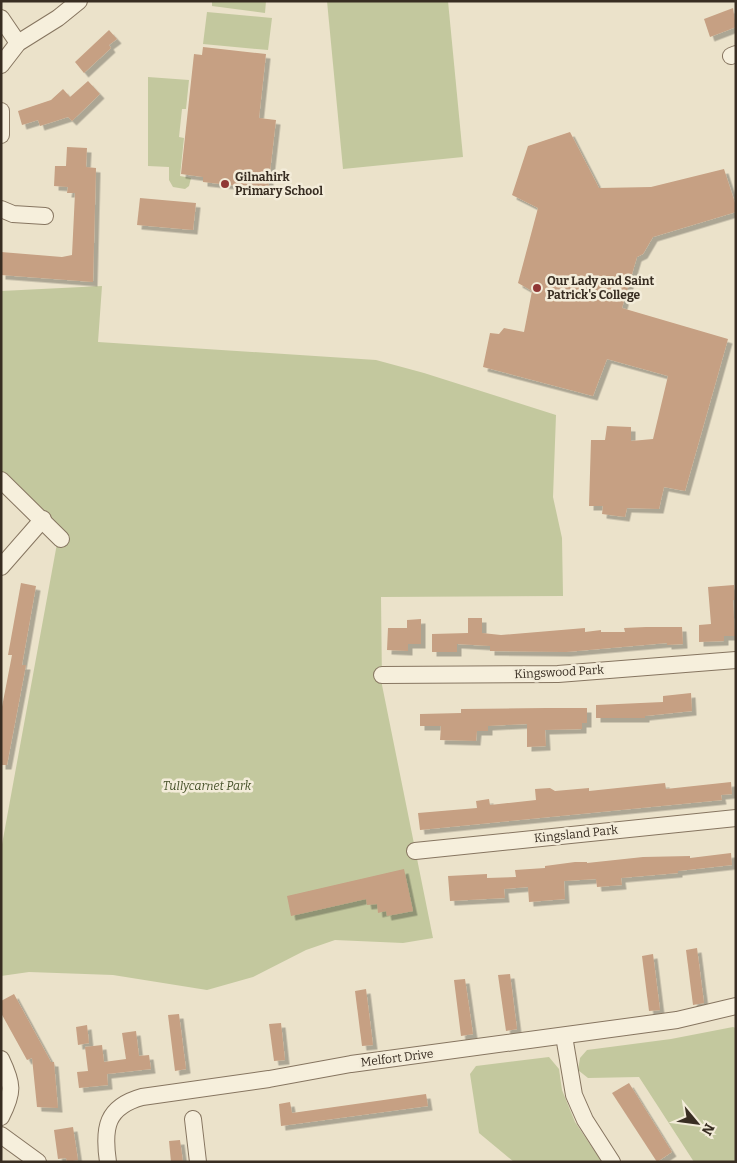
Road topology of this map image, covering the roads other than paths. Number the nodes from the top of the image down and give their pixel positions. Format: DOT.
graph roads {
  1 [pos="79,1"];
  2 [pos="1,18"];
  3 [pos="18,43"];
  4 [pos="1,65"];
  5 [pos="1,111"];
  6 [pos="1,135"];
  7 [pos="1,208"];
  8 [pos="45,216"];
  9 [pos="1,480"];
  10 [pos="43,519"];
  11 [pos="61,539"];
  12 [pos="1,567"];
  13 [pos="736,660"];
  14 [pos="382,675"];
  15 [pos="736,818"];
  16 [pos="416,851"];
  17 [pos="736,1006"];
  18 [pos="564,1036"];
  19 [pos="1,1059"];
  20 [pos="1,1117"];
  21 [pos="194,1119"];
  22 [pos="1,1136"];
  23 [pos="38,1162"];
  24 [pos="108,1162"];
  25 [pos="198,1162"];
  26 [pos="612,1162"];
  1 -- 3 [label="street"];
  2 -- 3 [label="street"];
  3 -- 4 [label="street"];
  5 -- 6 [label="street"];
  7 -- 8 [label="street"];
  9 -- 10 [label="street"];
  10 -- 11 [label="street"];
  10 -- 12 [label="street"];
  13 -- 14 [label="street, Kingswood Park"];
  15 -- 16 [label="street, Kingsland Park"];
  17 -- 18 [label="street, Melfort Drive"];
  18 -- 24 [label="street, Melfort Drive"];
  18 -- 26 [label="street"];
  19 -- 20 [label="street"];
  21 -- 25 [label="street"];
  22 -- 23 [label="street"];
}
